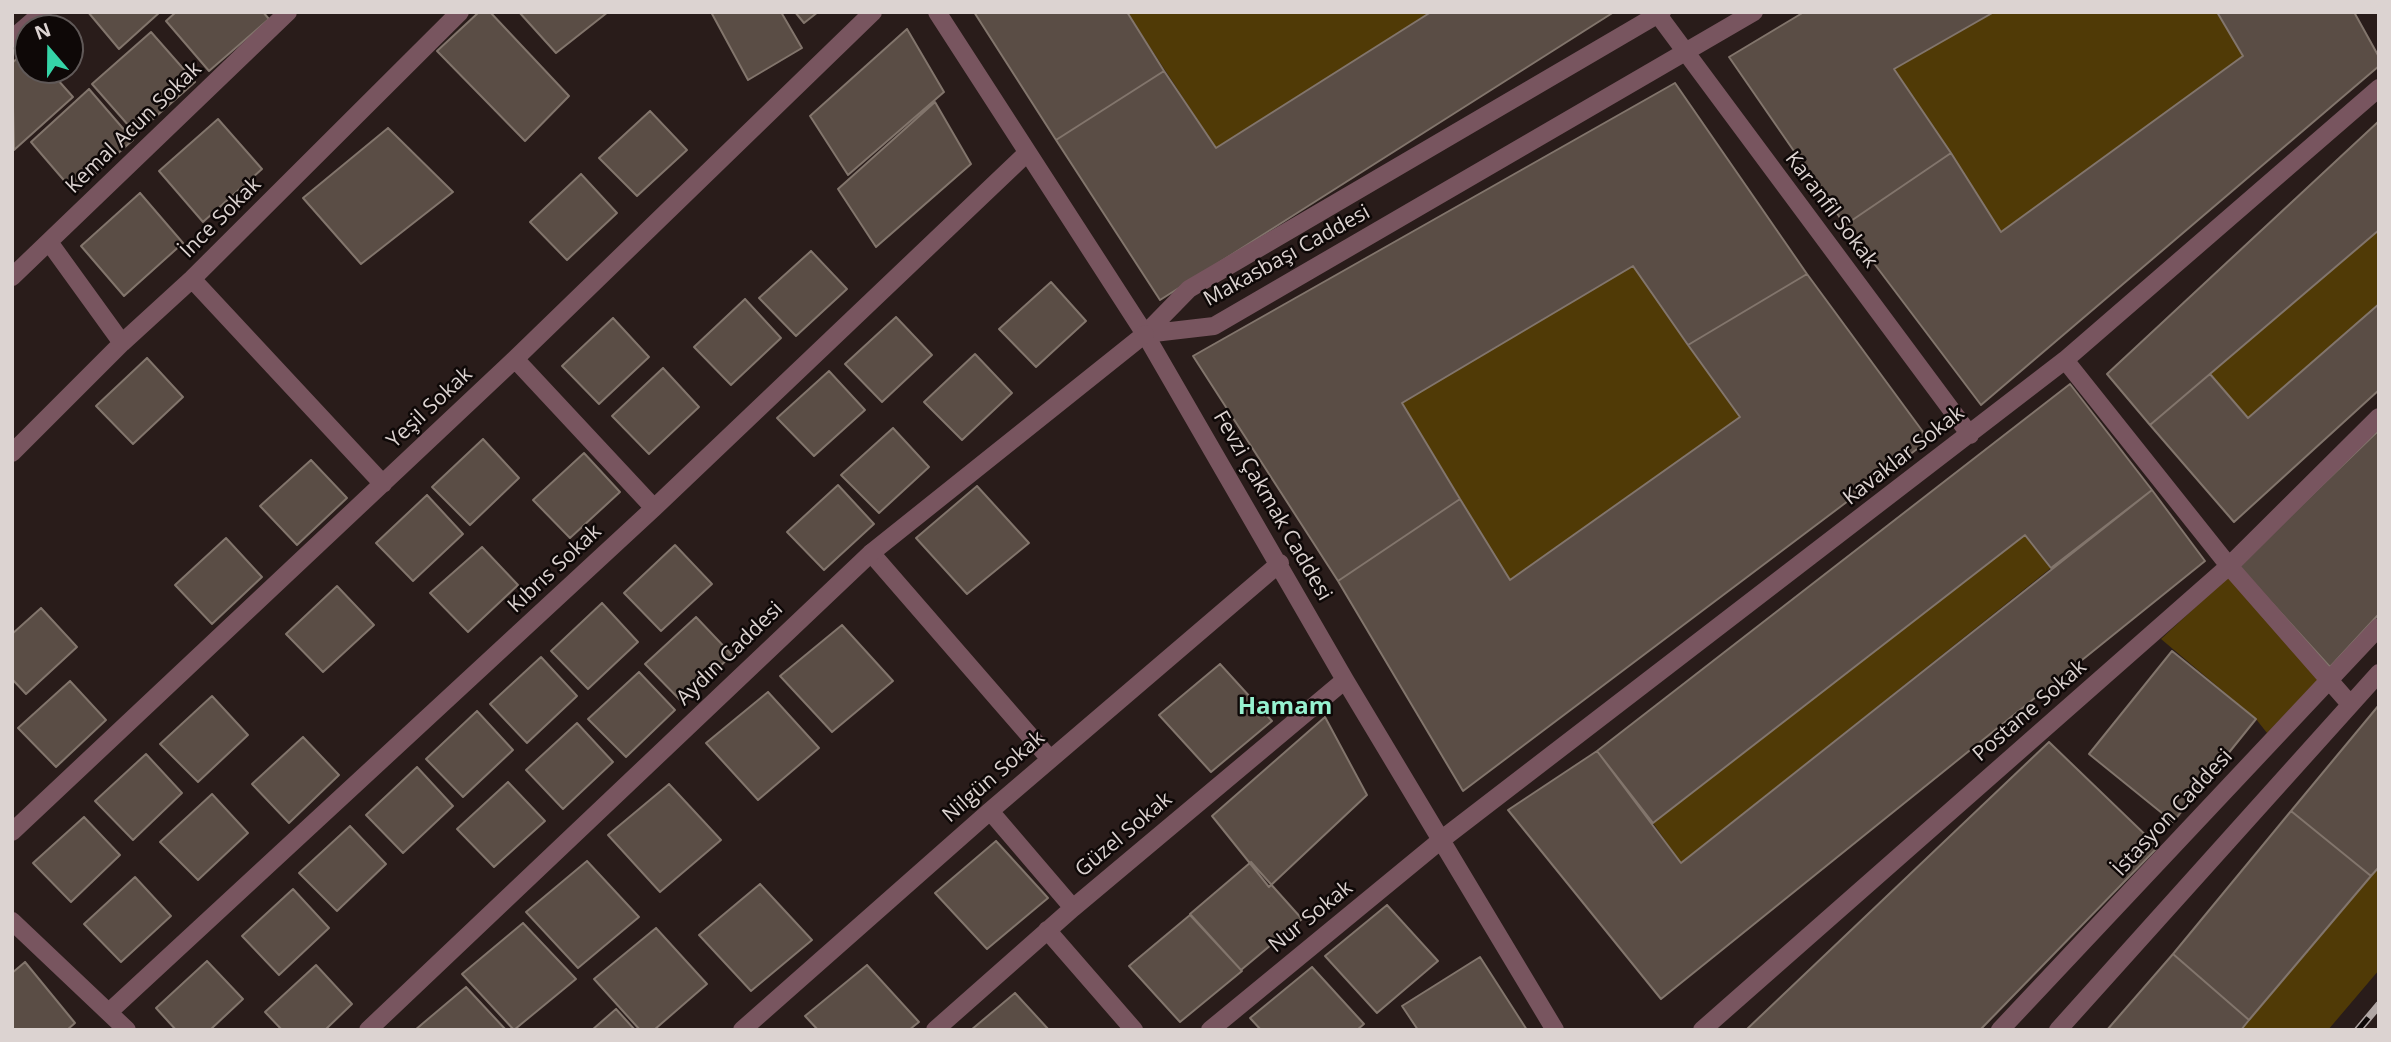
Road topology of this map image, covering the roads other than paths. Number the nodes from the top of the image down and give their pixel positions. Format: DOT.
graph roads {
  1 [pos="43,12"];
  2 [pos="288,12"];
  3 [pos="460,12"];
  4 [pos="873,12"];
  5 [pos="937,12"];
  6 [pos="1754,12"];
  7 [pos="1658,13"];
  8 [pos="12,39"];
  9 [pos="1686,52"];
  10 [pos="2379,88"];
  11 [pos="1027,153"];
  12 [pos="49,242"];
  13 [pos="12,277"];
  14 [pos="192,279"];
  15 [pos="1145,334"];
  16 [pos="122,343"];
  17 [pos="515,359"];
  18 [pos="2065,360"];
  19 [pos="2379,417"];
  20 [pos="1970,435"];
  21 [pos="12,453"];
  22 [pos="383,484"];
  23 [pos="654,508"];
  24 [pos="871,553"];
  25 [pos="1280,563"];
  26 [pos="2229,566"];
  27 [pos="2379,627"];
  28 [pos="2379,673"];
  29 [pos="1345,680"];
  30 [pos="2329,680"];
  31 [pos="2350,704"];
  32 [pos="1050,759"];
  33 [pos="990,811"];
  34 [pos="12,832"];
  35 [pos="1441,840"];
  36 [pos="1073,908"];
  37 [pos="12,921"];
  38 [pos="1047,930"];
  39 [pos="109,1012"];
  40 [pos="127,1030"];
  41 [pos="368,1030"];
  42 [pos="742,1030"];
  43 [pos="935,1030"];
  44 [pos="1134,1030"];
  45 [pos="1210,1030"];
  46 [pos="1555,1030"];
  47 [pos="1702,1030"];
  48 [pos="2000,1030"];
  49 [pos="2058,1030"];
  1 -- 8 [label="street"];
  2 -- 12 [label="street, Kemal Acun Sokak"];
  3 -- 14 [label="street, İnce Sokak"];
  4 -- 17 [label="street, Yeşil Sokak"];
  5 -- 11 [label="street, Fevzi Çakmak Caddesi"];
  6 -- 9 [label="street, Makasbaşı Caddesi"];
  7 -- 9 [label="street, Karanfil Sokak"];
  7 -- 15 [label="street, Makasbaşı Caddesi"];
  9 -- 15 [label="street, Makasbaşı Caddesi"];
  9 -- 20 [label="street, Karanfil Sokak"];
  10 -- 18 [label="street, Kavaklar Sokak"];
  11 -- 15 [label="street, Fevzi Çakmak Caddesi"];
  11 -- 23 [label="street, Kıbrıs Sokak"];
  12 -- 13 [label="street, Kemal Acun Sokak"];
  12 -- 16 [label="street"];
  14 -- 16 [label="street, İnce Sokak"];
  14 -- 22 [label="street"];
  15 -- 24 [label="street, Aydın Caddesi"];
  15 -- 25 [label="street, Fevzi Çakmak Caddesi"];
  16 -- 21 [label="street, İnce Sokak"];
  17 -- 22 [label="street, Yeşil Sokak"];
  17 -- 23 [label="street"];
  18 -- 20 [label="street, Kavaklar Sokak"];
  18 -- 26 [label="street"];
  19 -- 26 [label="street, Postane Sokak"];
  20 -- 35 [label="street, Kavaklar Sokak"];
  22 -- 34 [label="street, Yeşil Sokak"];
  23 -- 39 [label="street, Kıbrıs Sokak"];
  24 -- 32 [label="street"];
  24 -- 41 [label="street, Aydın Caddesi"];
  25 -- 29 [label="street, Fevzi Çakmak Caddesi"];
  25 -- 32 [label="street, Nilgün Sokak"];
  26 -- 30 [label="street"];
  26 -- 47 [label="street, Postane Sokak"];
  27 -- 30 [label="street, İstasyon Caddesi"];
  28 -- 31 [label="street"];
  29 -- 35 [label="street, Fevzi Çakmak Caddesi"];
  29 -- 36 [label="street, Güzel Sokak"];
  30 -- 31 [label="street"];
  30 -- 48 [label="street, İstasyon Caddesi"];
  31 -- 49 [label="street"];
  32 -- 33 [label="street, Nilgün Sokak"];
  33 -- 36 [label="street"];
  33 -- 42 [label="street, Nilgün Sokak"];
  35 -- 45 [label="street, Nur Sokak"];
  35 -- 46 [label="street, Fevzi Çakmak Caddesi"];
  36 -- 38 [label="street, Güzel Sokak"];
  37 -- 39 [label="street"];
  38 -- 43 [label="street, Güzel Sokak"];
  38 -- 44 [label="street"];
  39 -- 40 [label="street"];
}
